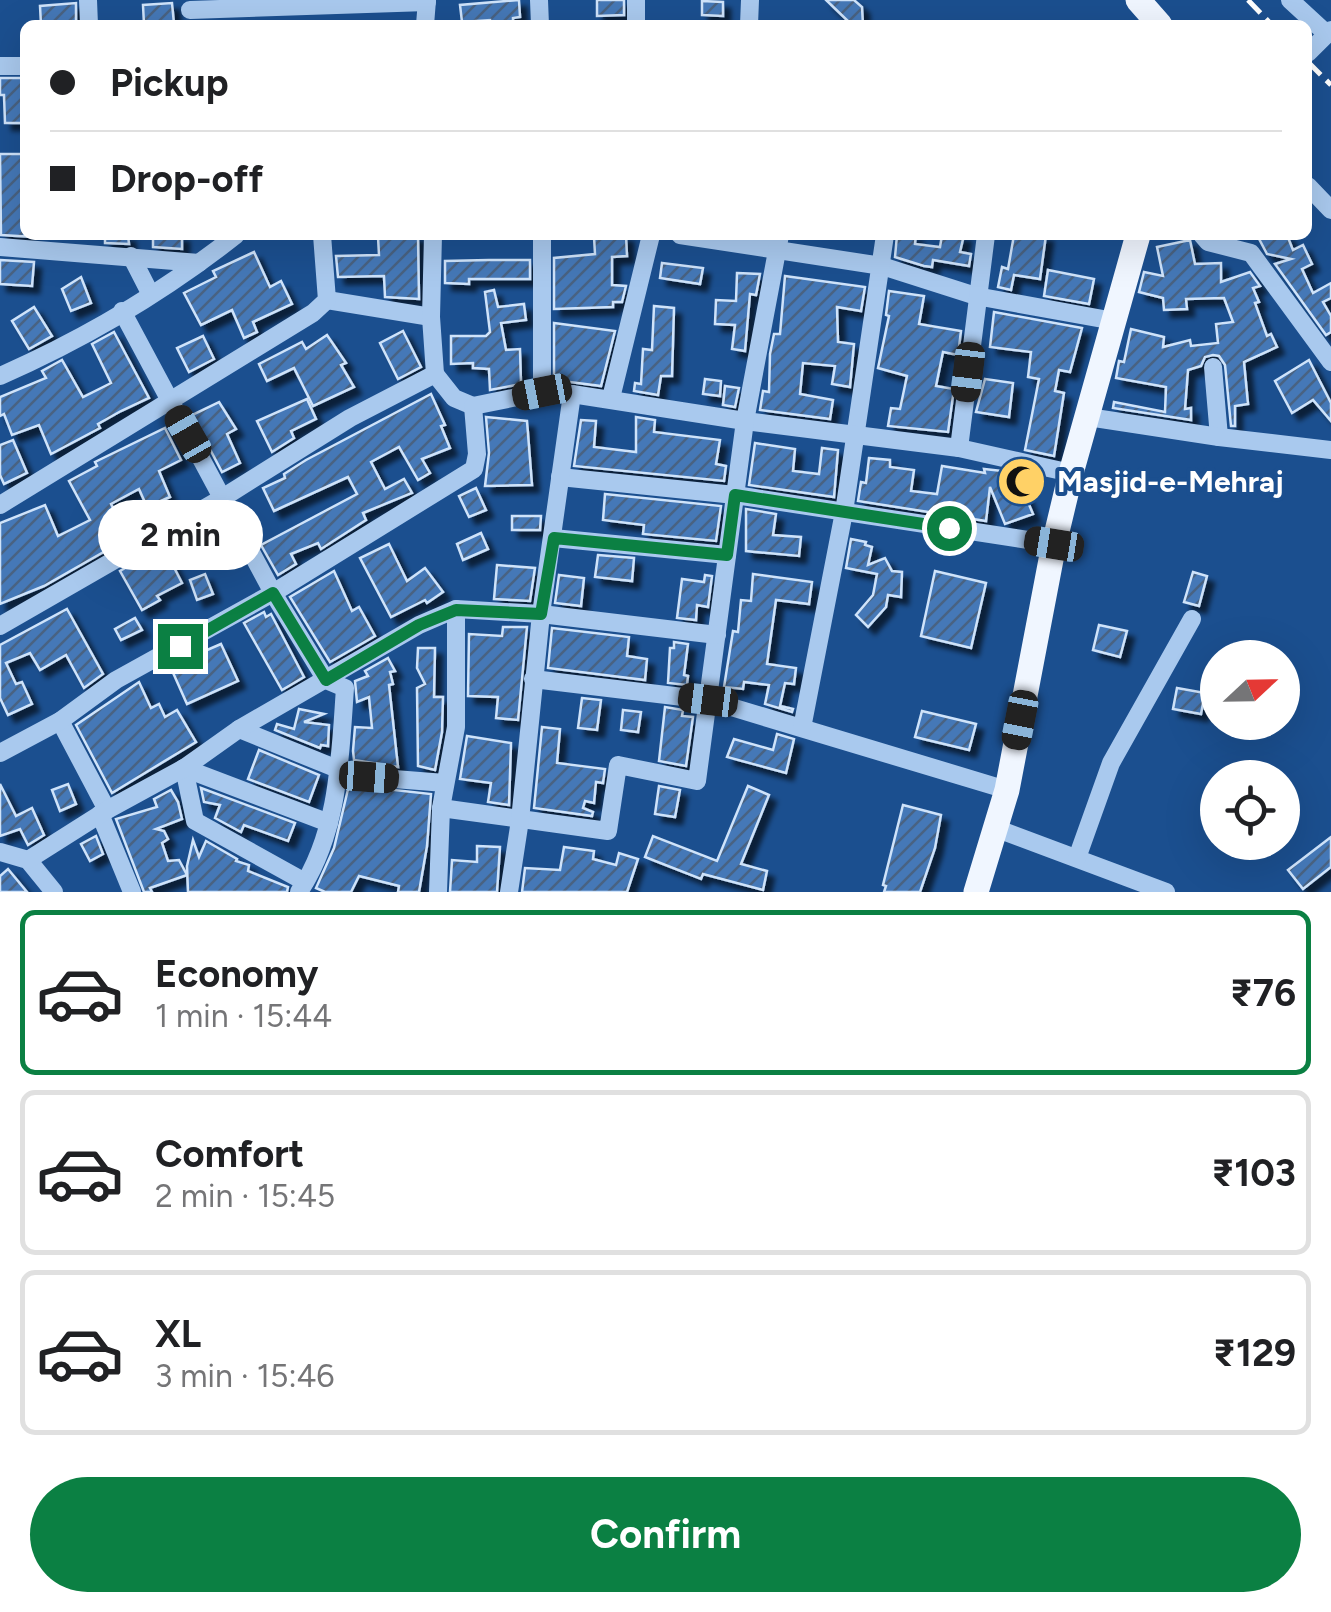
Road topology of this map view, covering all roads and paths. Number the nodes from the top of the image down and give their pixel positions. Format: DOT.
graph roads {
  1 [pos="1138,0"];
  2 [pos="1290,0"];
  3 [pos="427,1"];
  4 [pos="325,11"];
  5 [pos="190,12"];
  6 [pos="258,12"];
  7 [pos="1156,20"];
  8 [pos="1329,32"];
  9 [pos="1312,190"];
  10 [pos="1331,210"];
  11 [pos="205,240"];
  12 [pos="230,240"];
  13 [pos="322,240"];
  14 [pos="433,240"];
  15 [pos="542,240"];
  16 [pos="650,240"];
  17 [pos="742,240"];
  18 [pos="885,240"];
  19 [pos="985,240"];
  20 [pos="1137,240"];
  21 [pos="1206,240"];
  22 [pos="779,243"];
  23 [pos="97,244"];
  24 [pos="0,247"];
  25 [pos="132,256"];
  26 [pos="203,261"];
  27 [pos="882,266"];
  28 [pos="150,294"];
  29 [pos="976,296"];
  30 [pos="327,300"];
  31 [pos="122,312"];
  32 [pos="432,318"];
  33 [pos="1114,320"];
  34 [pos="1331,362"];
  35 [pos="1213,367"];
  36 [pos="435,374"];
  37 [pos="0,376"];
  38 [pos="542,392"];
  39 [pos="572,394"];
  40 [pos="610,398"];
  41 [pos="170,404"];
  42 [pos="473,406"];
  43 [pos="1088,416"];
  44 [pos="745,422"];
  45 [pos="856,434"];
  46 [pos="1220,437"];
  47 [pos="959,448"];
  48 [pos="1331,450"];
  49 [pos="1071,474"];
  50 [pos="560,478"];
  51 [pos="735,495"];
  52 [pos="224,497"];
  53 [pos="0,506"];
  54 [pos="844,512"];
  55 [pos="554,538"];
  56 [pos="1054,544"];
  57 [pos="727,555"];
  58 [pos="273,593"];
  59 [pos="456,610"];
  60 [pos="541,614"];
  61 [pos="1192,619"];
  62 [pos="0,626"];
  63 [pos="716,635"];
  64 [pos="326,680"];
  65 [pos="533,680"];
  66 [pos="708,700"];
  67 [pos="60,722"];
  68 [pos="239,728"];
  69 [pos="802,728"];
  70 [pos="0,753"];
  71 [pos="184,768"];
  72 [pos="340,770"];
  73 [pos="445,783"];
  74 [pos="1007,790"];
  75 [pos="441,808"];
  76 [pos="104,812"];
  77 [pos="520,820"];
  78 [pos="328,823"];
  79 [pos="996,828"];
  80 [pos="0,852"];
  81 [pos="1077,858"];
  82 [pos="28,860"];
  83 [pos="302,887"];
  84 [pos="54,892"];
  85 [pos="132,892"];
  86 [pos="438,892"];
  87 [pos="509,892"];
  88 [pos="976,892"];
  89 [pos="1166,892"];
  1 -- 7 [label="main road"];
  2 -- 8 [label="street"];
  3 -- 4 [label="street"];
  4 -- 6 [label="street"];
  5 -- 6 [label="street"];
  9 -- 10 [label="street"];
  11 -- 26 [label="street"];
  12 -- 26 [label="street"];
  13 -- 30 [label="street"];
  14 -- 32 [label="street"];
  15 -- 38 [label="street"];
  16 -- 40 [label="street"];
  17 -- 22 [label="street"];
  18 -- 27 [label="street"];
  19 -- 29 [label="street"];
  20 -- 33 [label="main road"];
  21 -- 34 [label="street"];
  22 -- 27 [label="street"];
  22 -- 44 [label="street"];
  23 -- 24 [label="street"];
  23 -- 25 [label="street"];
  25 -- 26 [label="street"];
  25 -- 28 [label="street"];
  26 -- 28 [label="street"];
  27 -- 29 [label="street"];
  27 -- 45 [label="street"];
  28 -- 31 [label="street"];
  29 -- 33 [label="street"];
  29 -- 47 [label="street"];
  30 -- 32 [label="street"];
  30 -- 41 [label="street"];
  31 -- 37 [label="street"];
  31 -- 41 [label="street"];
  32 -- 36 [label="street"];
  33 -- 43 [label="main road"];
  35 -- 46 [label="street"];
  36 -- 42 [label="street"];
  36 -- 52 [label="street"];
  38 -- 39 [label="street"];
  38 -- 42 [label="street"];
  39 -- 40 [label="street"];
  39 -- 50 [label="street"];
  40 -- 44 [label="street"];
  41 -- 52 [label="street"];
  41 -- 53 [label="street"];
  42 -- 58 [label="street"];
  43 -- 46 [label="street"];
  43 -- 49 [label="main road"];
  44 -- 45 [label="street"];
  44 -- 51 [label="street"];
  45 -- 47 [label="street"];
  45 -- 54 [label="street"];
  46 -- 48 [label="street"];
  47 -- 49 [label="street"];
  49 -- 56 [label="main road"];
  50 -- 51 [label="street"];
  50 -- 55 [label="street"];
  51 -- 54 [label="street"];
  51 -- 57 [label="street"];
  52 -- 58 [label="street"];
  52 -- 62 [label="street"];
  54 -- 56 [label="street"];
  54 -- 69 [label="street"];
  55 -- 57 [label="street"];
  55 -- 60 [label="street"];
  56 -- 74 [label="main road"];
  57 -- 63 [label="street"];
  58 -- 64 [label="street"];
  58 -- 67 [label="street"];
  59 -- 60 [label="street"];
  59 -- 64 [label="street"];
  59 -- 73 [label="street"];
  60 -- 63 [label="street"];
  60 -- 65 [label="street"];
  61 -- 81 [label="street"];
  63 -- 66 [label="street"];
  64 -- 68 [label="street"];
  64 -- 72 [label="street"];
  65 -- 66 [label="street"];
  65 -- 77 [label="street"];
  66 -- 69 [label="street"];
  66 -- 77 [label="street"];
  67 -- 70 [label="street"];
  67 -- 76 [label="street"];
  68 -- 71 [label="street"];
  68 -- 72 [label="street"];
  69 -- 74 [label="street"];
  71 -- 76 [label="street"];
  71 -- 78 [label="street"];
  71 -- 83 [label="street"];
  72 -- 73 [label="street"];
  72 -- 78 [label="street"];
  73 -- 75 [label="street"];
  74 -- 79 [label="main road"];
  75 -- 77 [label="street"];
  75 -- 86 [label="street"];
  76 -- 82 [label="street"];
  76 -- 85 [label="street"];
  77 -- 87 [label="street"];
  78 -- 83 [label="street"];
  79 -- 81 [label="street"];
  79 -- 88 [label="main road"];
  80 -- 82 [label="street"];
  81 -- 89 [label="street"];
  82 -- 84 [label="street"];
}
